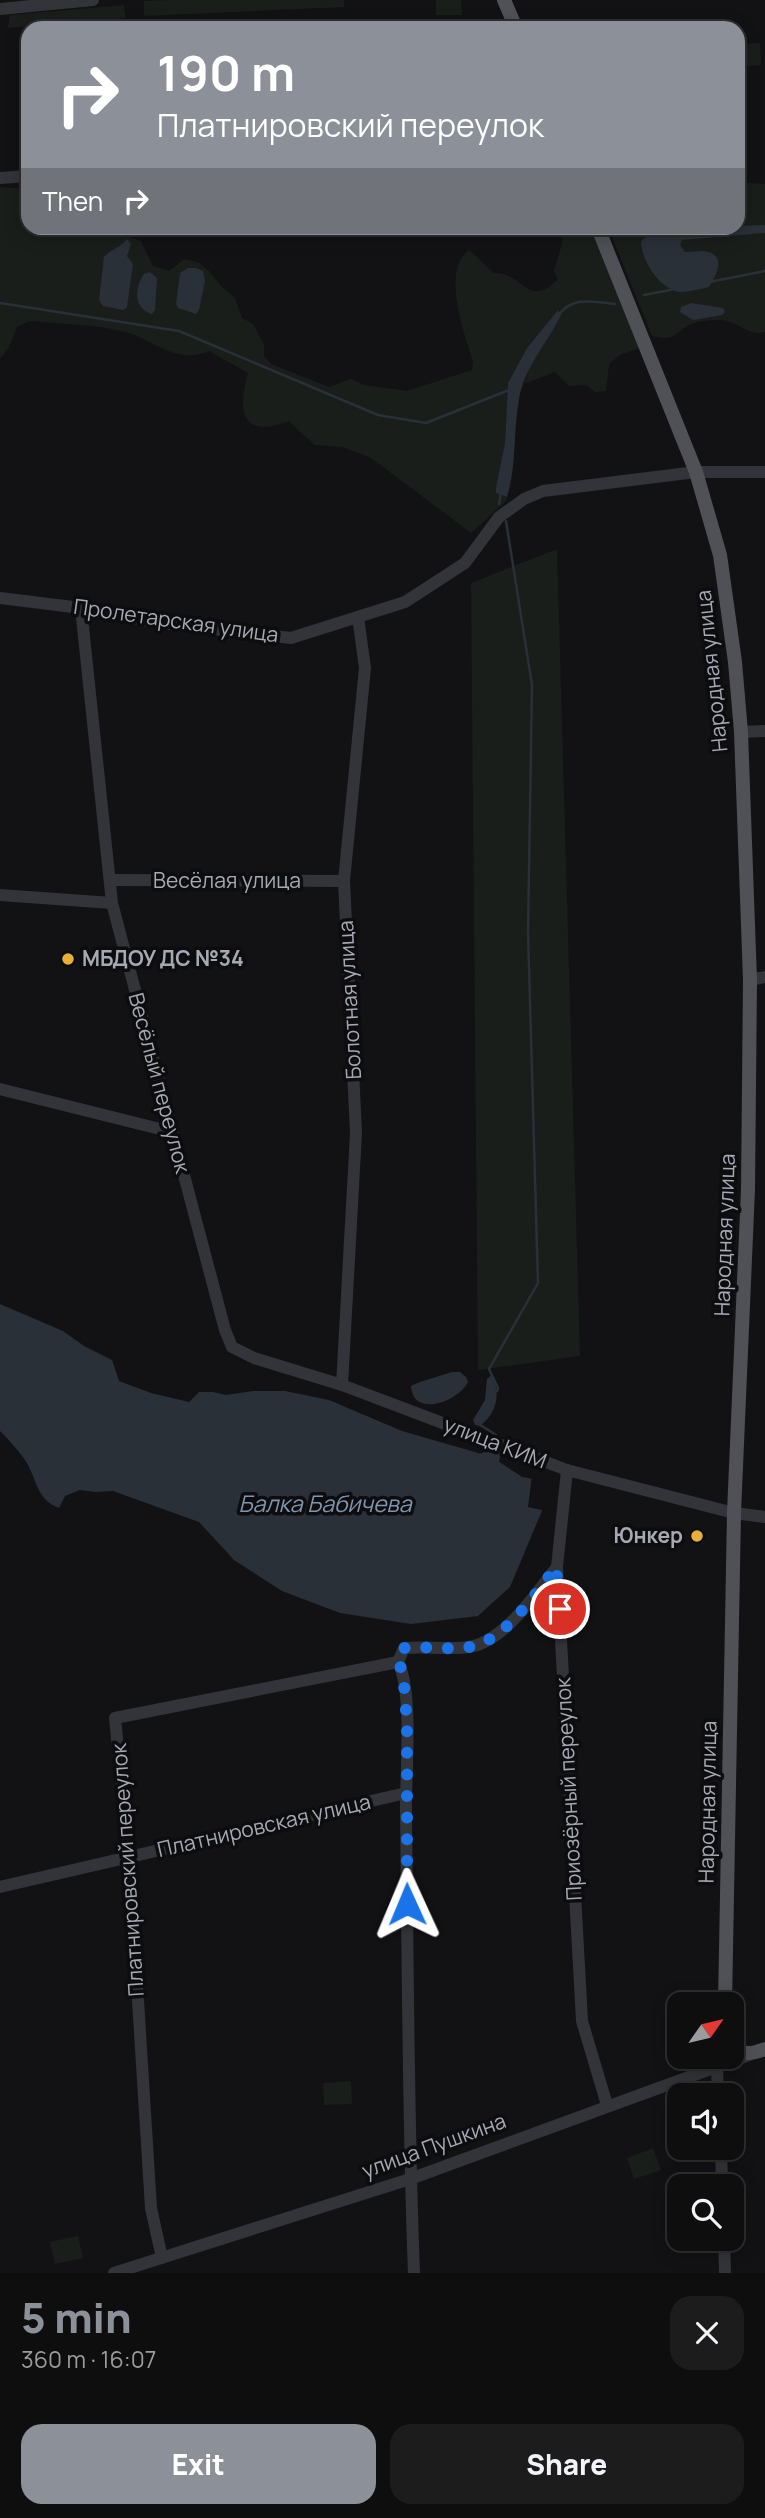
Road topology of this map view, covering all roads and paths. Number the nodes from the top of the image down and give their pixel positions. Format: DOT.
graph roads {
  1 [pos="93,0"];
  2 [pos="504,0"];
  3 [pos="0,9"];
  4 [pos="513,21"];
  5 [pos="21,176"];
  6 [pos="0,178"];
  7 [pos="601,235"];
  8 [pos="696,472"];
  9 [pos="765,472"];
  10 [pos="0,598"];
  11 [pos="81,608"];
  12 [pos="358,617"];
  13 [pos="765,731"];
  14 [pos="741,732"];
  15 [pos="110,880"];
  16 [pos="344,881"];
  17 [pos="0,895"];
  18 [pos="112,903"];
  19 [pos="758,978"];
  20 [pos="0,1089"];
  21 [pos="172,1132"];
  22 [pos="232,1347"];
  23 [pos="342,1385"];
  24 [pos="567,1470"];
  25 [pos="734,1513"];
  26 [pos="765,1517"];
  27 [pos="556,1567"];
  28 [pos="398,1662"];
  29 [pos="405,1793"];
  30 [pos="129,1857"];
  31 [pos="0,1887"];
  32 [pos="725,1992"];
  33 [pos="765,2049"];
  34 [pos="744,2053"];
  35 [pos="749,2055"];
  36 [pos="744,2056"];
  37 [pos="700,2069"];
  38 [pos="607,2105"];
  39 [pos="410,2179"];
  40 [pos="724,2251"];
  41 [pos="162,2258"];
  42 [pos="114,2273"];
  43 [pos="414,2273"];
  44 [pos="725,2273"];
  1 -- 3 [label="street"];
  2 -- 4 [label="main road"];
  5 -- 6 [label="street"];
  7 -- 8 [label="main road, Народная улица"];
  8 -- 9 [label="street, Пролетарская улица"];
  8 -- 12 [label="street, Пролетарская улица"];
  8 -- 14 [label="main road, Народная улица"];
  10 -- 11 [label="street, Пролетарская улица"];
  11 -- 12 [label="street, Пролетарская улица"];
  11 -- 15 [label="street, Весёлый переулок"];
  12 -- 16 [label="street, Болотная улица"];
  13 -- 14 [label="street"];
  14 -- 19 [label="main road, Народная улица"];
  15 -- 16 [label="street, Весёлая улица"];
  15 -- 18 [label="street, Весёлый переулок"];
  16 -- 23 [label="street, Болотная улица"];
  17 -- 18 [label="street"];
  18 -- 21 [label="street, Весёлый переулок"];
  19 -- 25 [label="main road, Народная улица"];
  20 -- 21 [label="street"];
  21 -- 22 [label="street, Весёлый переулок"];
  22 -- 23 [label="street, улица КИМ"];
  23 -- 24 [label="street, улица КИМ"];
  24 -- 25 [label="street, улица КИМ"];
  24 -- 27 [label="street, Приозёрный переулок"];
  25 -- 26 [label="street, улица КИМ"];
  25 -- 32 [label="main road, Народная улица"];
  27 -- 28 [label="street, Платнировский переулок"];
  27 -- 38 [label="street, Приозёрный переулок"];
  28 -- 29 [label="street"];
  28 -- 30 [label="street, Платнировский переулок"];
  29 -- 30 [label="street, Платнировская улица"];
  29 -- 39 [label="street"];
  30 -- 31 [label="street, Платнировская улица"];
  30 -- 41 [label="street, Платнировский переулок"];
  33 -- 35 [label="main road, улица Пушкина"];
  34 -- 35 [label="main road"];
  35 -- 36 [label="street, улица Пушкина"];
  37 -- 38 [label="street, улица Пушкина"];
  38 -- 39 [label="street, улица Пушкина"];
  39 -- 41 [label="street, улица Пушкина"];
  39 -- 43 [label="street"];
  40 -- 44 [label="street"];
  41 -- 42 [label="street, улица Пушкина"];
}
